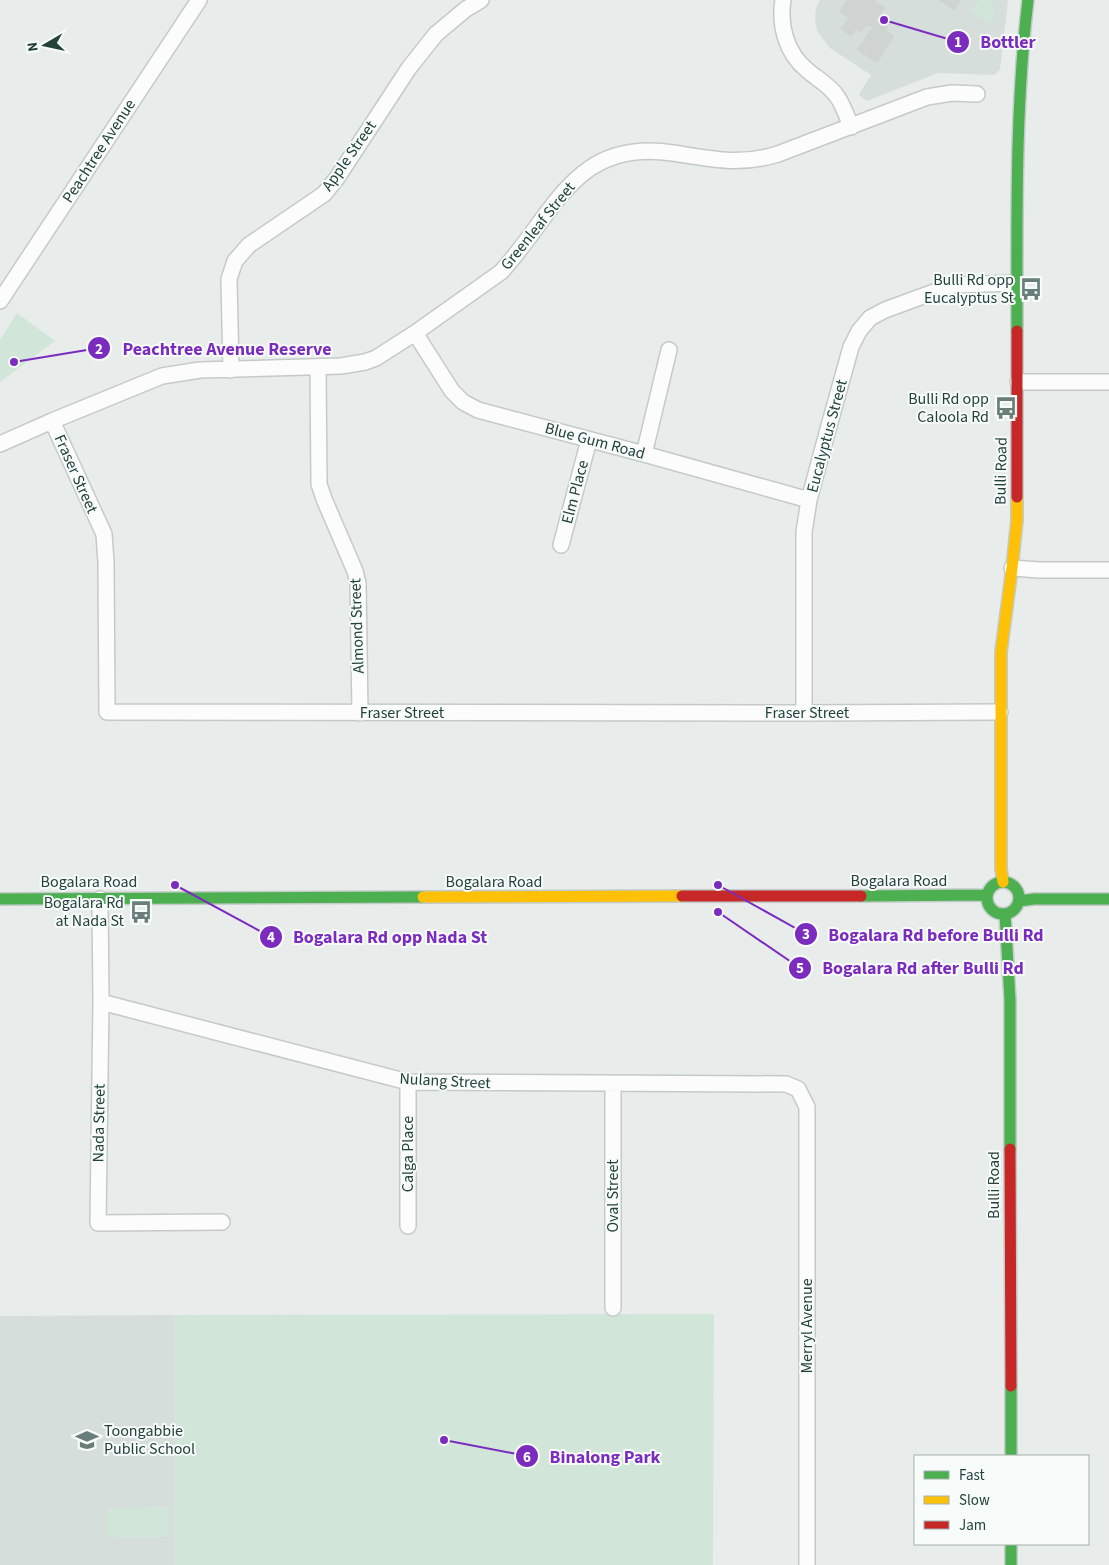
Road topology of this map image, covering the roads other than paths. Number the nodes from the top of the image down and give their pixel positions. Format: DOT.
graph roads {
  1 [pos="199,0"];
  2 [pos="481,0"];
  3 [pos="783,0"];
  4 [pos="1028,0"];
  5 [pos="977,94"];
  6 [pos="851,126"];
  7 [pos="1017,282"];
  8 [pos="0,301"];
  9 [pos="414,333"];
  10 [pos="670,350"];
  11 [pos="318,367"];
  12 [pos="231,370"];
  13 [pos="1018,382"];
  14 [pos="1109,382"];
  15 [pos="52,421"];
  16 [pos="589,440"];
  17 [pos="0,443"];
  18 [pos="644,454"];
  19 [pos="810,500"];
  20 [pos="561,545"];
  21 [pos="1012,568"];
  22 [pos="1109,570"];
  23 [pos="1000,712"];
  24 [pos="360,713"];
  25 [pos="804,713"];
  26 [pos="1003,882"];
  27 [pos="988,896"];
  28 [pos="0,898"];
  29 [pos="100,899"];
  30 [pos="1109,899"];
  31 [pos="1019,901"];
  32 [pos="1005,914"];
  33 [pos="101,1002"];
  34 [pos="408,1082"];
  35 [pos="613,1084"];
  36 [pos="798,1089"];
  37 [pos="222,1222"];
  38 [pos="408,1226"];
  39 [pos="613,1308"];
  40 [pos="1011,1455"];
  41 [pos="1011,1545"];
  42 [pos="807,1565"];
  43 [pos="1011,1565"];
  1 -- 8 [label="street, Peachtree Avenue"];
  2 -- 12 [label="street, Apple Street"];
  3 -- 6 [label="street"];
  4 -- 7 [label="street, Bulli Road"];
  5 -- 6 [label="street, Greenleaf Street"];
  6 -- 9 [label="street, Greenleaf Street"];
  7 -- 13 [label="street, Bulli Road"];
  7 -- 19 [label="street, Eucalyptus Street"];
  9 -- 11 [label="street, Greenleaf Street"];
  9 -- 16 [label="street, Blue Gum Road"];
  10 -- 18 [label="street"];
  11 -- 12 [label="street, Greenleaf Street"];
  11 -- 24 [label="street, Almond Street"];
  12 -- 15 [label="street, Greenleaf Street"];
  13 -- 14 [label="street"];
  13 -- 21 [label="street, Bulli Road"];
  15 -- 17 [label="street, Greenleaf Street"];
  15 -- 24 [label="street, Fraser Street"];
  16 -- 18 [label="street, Blue Gum Road"];
  16 -- 20 [label="street, Elm Place"];
  18 -- 19 [label="street, Blue Gum Road"];
  19 -- 25 [label="street, Eucalyptus Street"];
  21 -- 22 [label="street"];
  21 -- 23 [label="street, Bulli Road"];
  23 -- 25 [label="street, Fraser Street"];
  23 -- 26 [label="street, Bulli Road"];
  24 -- 25 [label="street, Fraser Street"];
  26 -- 27 [label="street"];
  26 -- 31 [label="street"];
  27 -- 29 [label="street, Bogalara Road"];
  27 -- 32 [label="street"];
  28 -- 29 [label="street, Bogalara Road"];
  29 -- 33 [label="street, Nada Street"];
  30 -- 31 [label="street"];
  31 -- 32 [label="street"];
  32 -- 40 [label="street, Bulli Road"];
  33 -- 34 [label="street, Nulang Street"];
  33 -- 37 [label="street, Nada Street"];
  34 -- 35 [label="street, Nulang Street"];
  34 -- 38 [label="street, Calga Place"];
  35 -- 36 [label="street, Nulang Street"];
  35 -- 39 [label="street, Oval Street"];
  36 -- 42 [label="street, Merryl Avenue"];
  41 -- 43 [label="street"];
}
